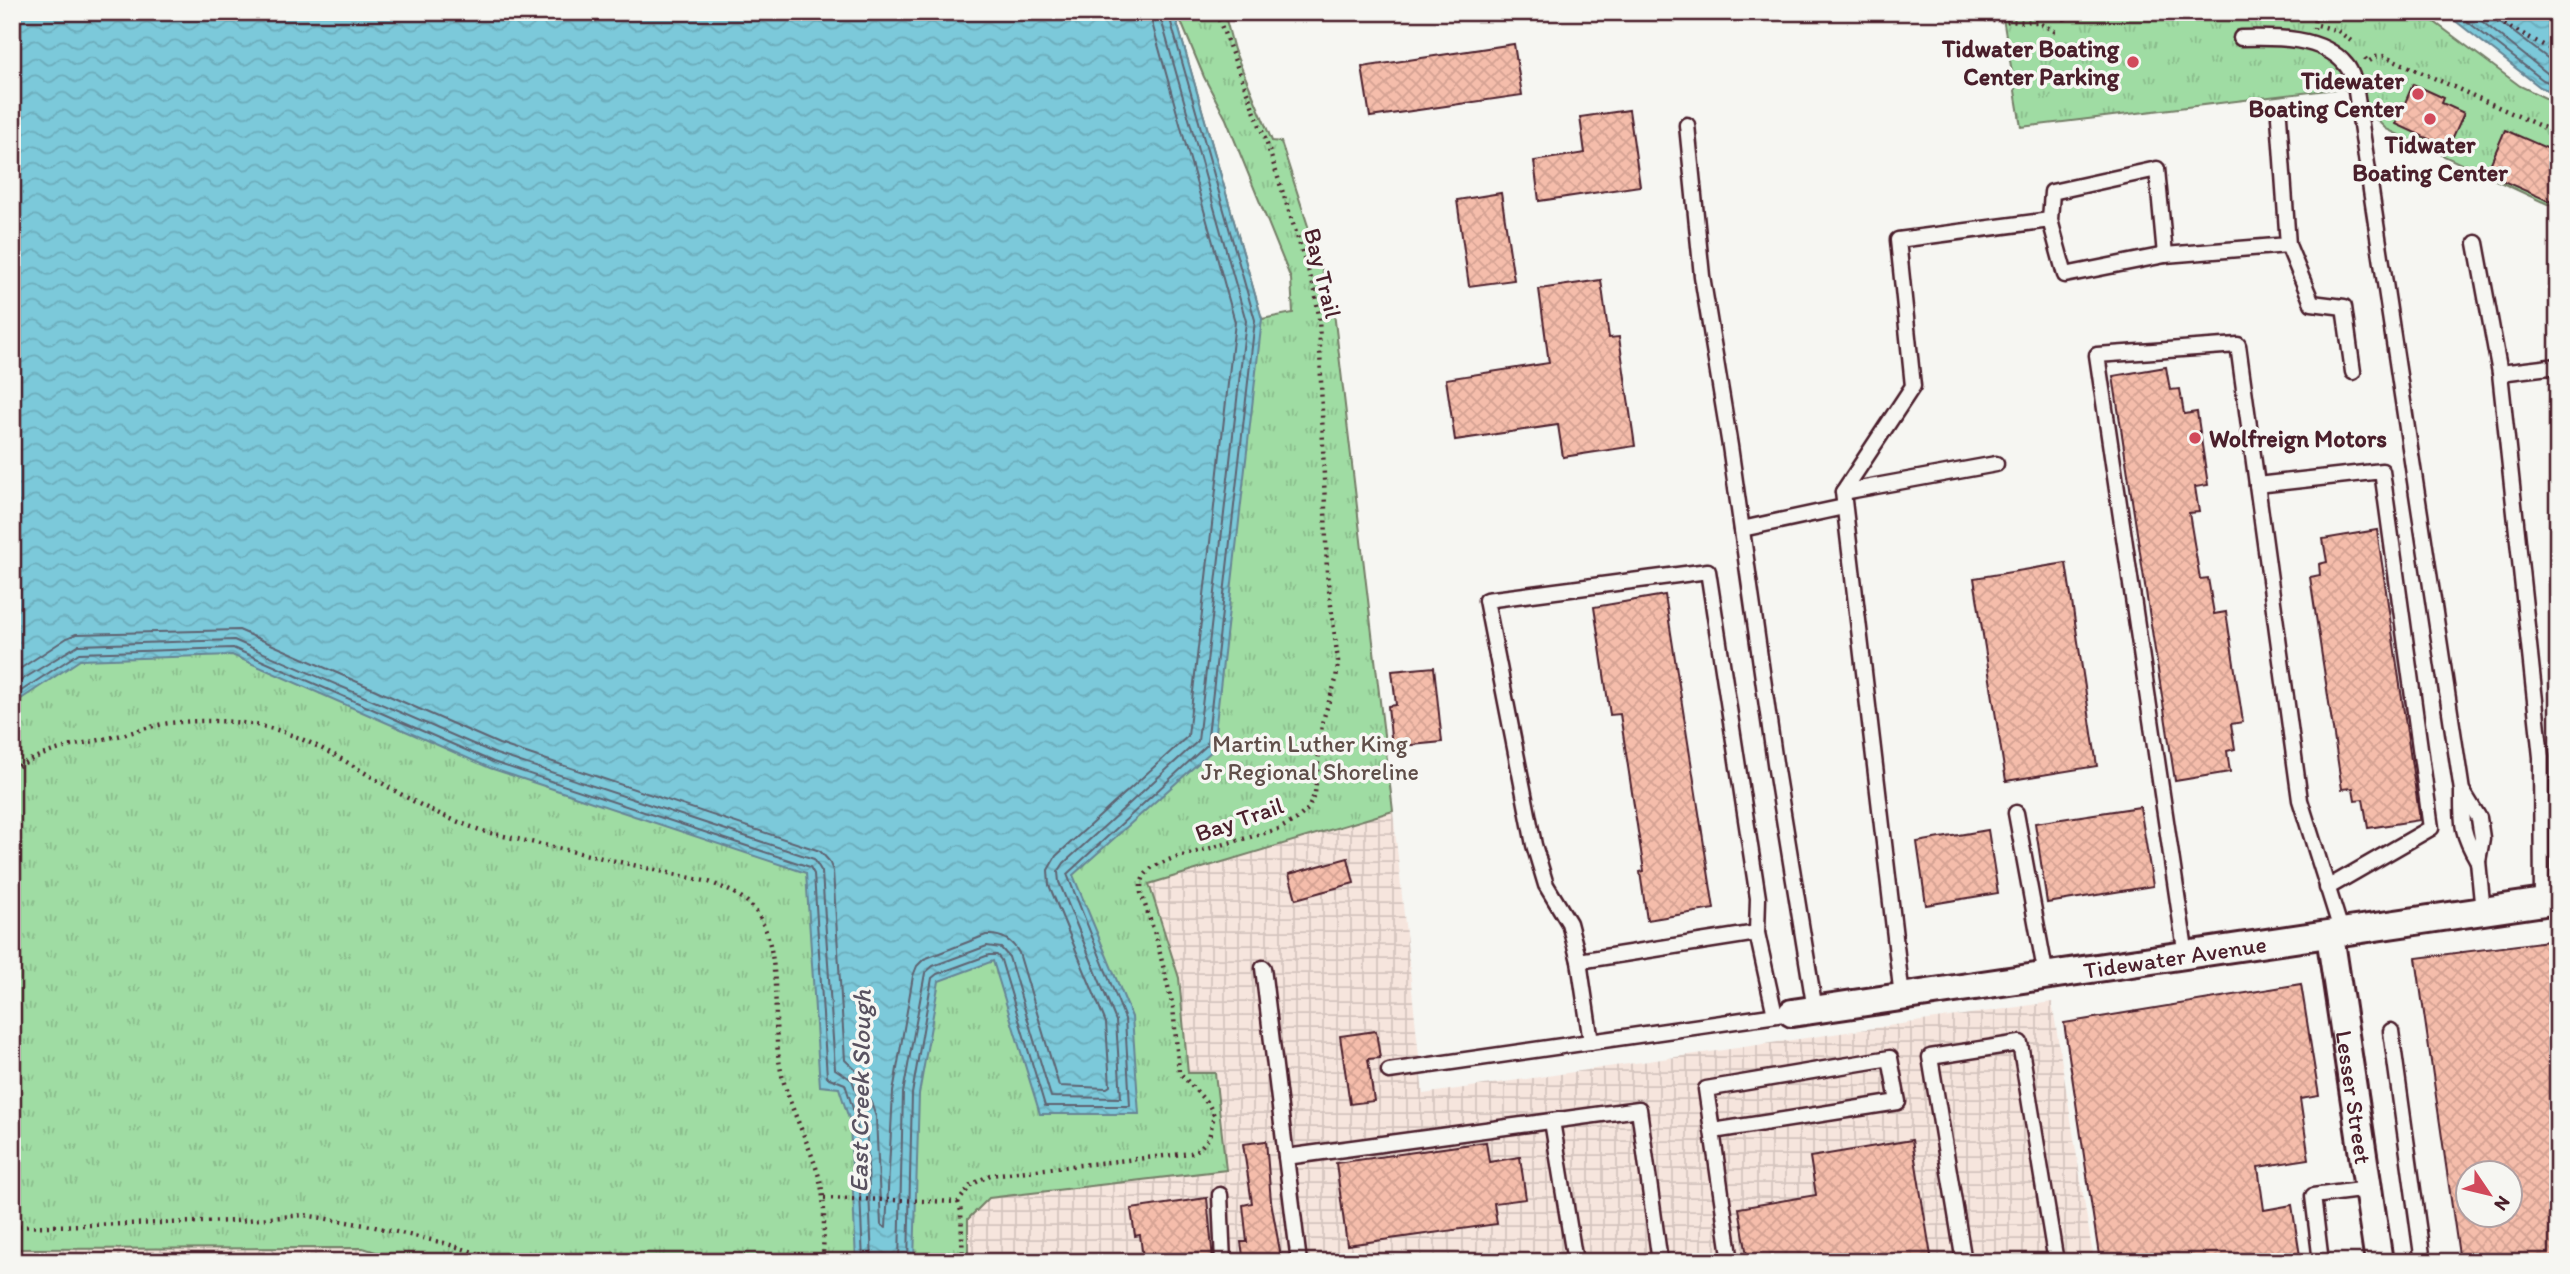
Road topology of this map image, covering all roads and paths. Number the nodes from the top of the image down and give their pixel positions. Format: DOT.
graph roads {
  1 [pos="1216,12"];
  2 [pos="1975,12"];
  3 [pos="2063,12"];
  4 [pos="2315,12"];
  5 [pos="2486,14"];
  6 [pos="2066,24"];
  7 [pos="2314,24"];
  8 [pos="2058,33"];
  9 [pos="2241,38"];
  10 [pos="2558,53"];
  11 [pos="2368,62"];
  12 [pos="2279,117"];
  13 [pos="1687,125"];
  14 [pos="2558,134"];
  15 [pos="2050,220"];
  16 [pos="2476,243"];
  17 [pos="2288,245"];
  18 [pos="2165,254"];
  19 [pos="2558,366"];
  20 [pos="2353,372"];
  21 [pos="2500,373"];
  22 [pos="1996,464"];
  23 [pos="2257,485"];
  24 [pos="1844,499"];
  25 [pos="1742,529"];
  26 [pos="12,770"];
  27 [pos="2016,813"];
  28 [pos="2558,822"];
  29 [pos="2542,824"];
  30 [pos="2328,888"];
  31 [pos="2550,902"];
  32 [pos="2483,912"];
  33 [pos="1757,933"];
  34 [pos="2336,934"];
  35 [pos="2186,956"];
  36 [pos="1579,961"];
  37 [pos="1264,968"];
  38 [pos="2046,976"];
  39 [pos="1902,997"];
  40 [pos="1794,1013"];
  41 [pos="2391,1031"];
  42 [pos="1591,1042"];
  43 [pos="1389,1071"];
  44 [pos="1552,1121"];
  45 [pos="1713,1131"];
  46 [pos="1286,1157"];
  47 [pos="2368,1189"];
  48 [pos="1220,1195"];
  49 [pos="824,1198"];
  50 [pos="958,1202"];
  51 [pos="12,1227"];
  52 [pos="493,1262"];
  53 [pos="823,1262"];
  54 [pos="963,1262"];
  55 [pos="1223,1262"];
  56 [pos="1299,1262"];
  57 [pos="1575,1262"];
  58 [pos="1660,1262"];
  59 [pos="1731,1262"];
  60 [pos="1964,1262"];
  61 [pos="2056,1262"];
  62 [pos="2321,1262"];
  63 [pos="2379,1262"];
  64 [pos="2423,1262"];
  1 -- 50 [label="path, Bay Trail"];
  2 -- 8 [label="path"];
  3 -- 6 [label="path"];
  4 -- 7 [label="path"];
  5 -- 10 [label="path"];
  9 -- 32 [label="lane"];
  11 -- 14 [label="path"];
  12 -- 17 [label="lane"];
  13 -- 25 [label="lane"];
  15 -- 18 [label="lane"];
  15 -- 18 [label="lane"];
  15 -- 24 [label="lane"];
  16 -- 21 [label="lane"];
  17 -- 18 [label="lane"];
  17 -- 20 [label="lane"];
  19 -- 21 [label="lane"];
  21 -- 29 [label="lane"];
  22 -- 24 [label="lane"];
  23 -- 30 [label="lane"];
  23 -- 30 [label="lane"];
  23 -- 35 [label="lane"];
  24 -- 25 [label="lane"];
  24 -- 39 [label="lane"];
  25 -- 40 [label="lane"];
  26 -- 49 [label="path"];
  27 -- 38 [label="lane"];
  28 -- 29 [label="lane"];
  29 -- 31 [label="lane"];
  30 -- 34 [label="lane"];
  31 -- 32 [label="street, Tidewater Avenue"];
  32 -- 34 [label="street, Tidewater Avenue"];
  33 -- 36 [label="lane"];
  33 -- 36 [label="lane"];
  33 -- 40 [label="lane"];
  34 -- 35 [label="street, Tidewater Avenue"];
  34 -- 47 [label="street, Lesser Street"];
  35 -- 38 [label="street, Tidewater Avenue"];
  36 -- 42 [label="lane"];
  37 -- 46 [label="lane"];
  38 -- 39 [label="street, Tidewater Avenue"];
  39 -- 40 [label="street, Tidewater Avenue"];
  40 -- 42 [label="lane"];
  41 -- 64 [label="lane"];
  42 -- 43 [label="lane"];
  44 -- 46 [label="lane"];
  44 -- 57 [label="lane"];
  44 -- 58 [label="lane"];
  45 -- 45 [label="lane"];
  45 -- 59 [label="lane"];
  46 -- 56 [label="lane"];
  47 -- 62 [label="lane"];
  47 -- 63 [label="street, Lesser Street"];
  48 -- 55 [label="lane"];
  49 -- 50 [label="path"];
  49 -- 53 [label="path"];
  50 -- 54 [label="path"];
  51 -- 52 [label="path"];
  60 -- 61 [label="lane"];
}
